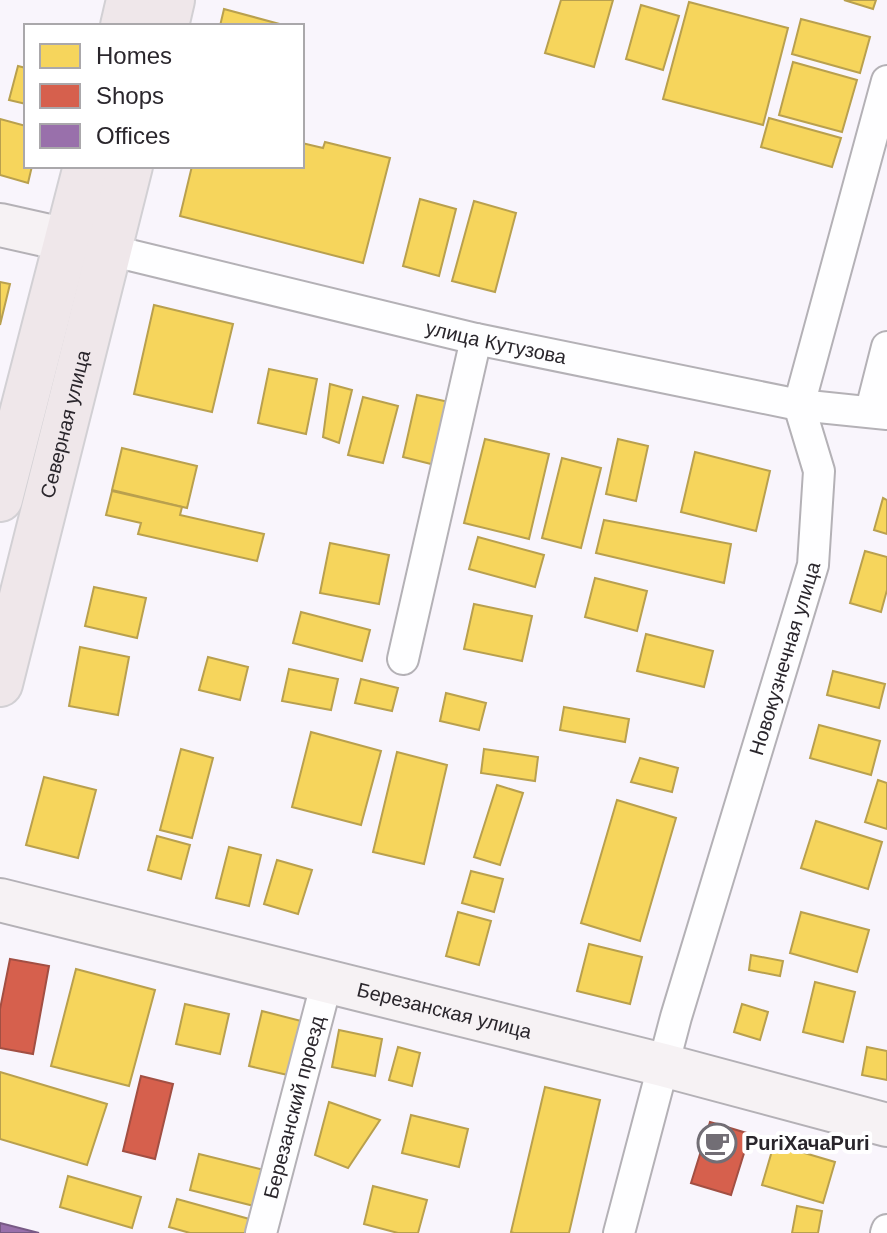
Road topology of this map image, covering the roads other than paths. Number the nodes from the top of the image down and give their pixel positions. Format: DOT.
graph roads {
  1 [pos="129,0"];
  2 [pos="172,0"];
  3 [pos="123,24"];
  4 [pos="166,24"];
  5 [pos="887,81"];
  6 [pos="85,168"];
  7 [pos="130,168"];
  8 [pos="0,225"];
  9 [pos="67,240"];
  10 [pos="109,250"];
  11 [pos="476,339"];
  12 [pos="887,347"];
  13 [pos="799,405"];
  14 [pos="879,412"];
  15 [pos="0,499"];
  16 [pos="403,659"];
  17 [pos="0,684"];
  18 [pos="0,900"];
  19 [pos="327,981"];
  20 [pos="663,1065"];
  21 [pos="887,1125"];
  22 [pos="261,1233"];
  23 [pos="619,1233"];
  1 -- 3 [label="main road"];
  2 -- 4 [label="main road"];
  5 -- 13 [label="street"];
  6 -- 9 [label="main road"];
  7 -- 10 [label="main road, Северная улица"];
  8 -- 9 [label="street"];
  9 -- 15 [label="main road"];
  10 -- 11 [label="street, улица Кутузова"];
  10 -- 17 [label="main road, Северная улица"];
  11 -- 13 [label="street, улица Кутузова"];
  11 -- 16 [label="street"];
  12 -- 14 [label="street"];
  13 -- 14 [label="street, улица Кутузова"];
  13 -- 20 [label="street, Новокузнечная улица"];
  18 -- 19 [label="street, Березанская улица"];
  19 -- 20 [label="street, Березанская улица"];
  19 -- 22 [label="street, Березанский проезд"];
  20 -- 21 [label="street, Березанская улица"];
  20 -- 23 [label="street, Новокузнечная улица"];
}
